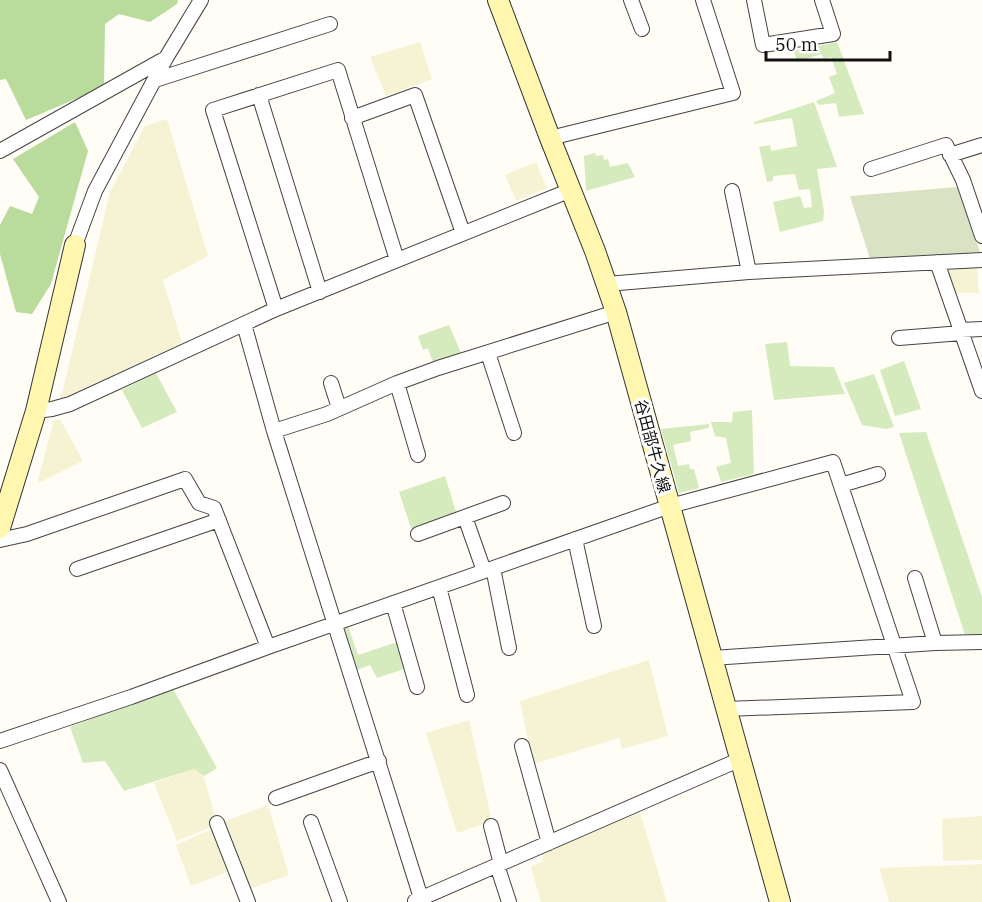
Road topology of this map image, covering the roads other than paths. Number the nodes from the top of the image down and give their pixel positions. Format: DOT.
graph roads {
  1 [pos="201,0"];
  2 [pos="498,0"];
  3 [pos="631,0"];
  4 [pos="703,0"];
  5 [pos="754,0"];
  6 [pos="822,0"];
  7 [pos="330,24"];
  8 [pos="642,29"];
  9 [pos="166,58"];
  10 [pos="156,80"];
  11 [pos="259,95"];
  12 [pos="352,118"];
  13 [pos="550,138"];
  14 [pos="982,145"];
  15 [pos="0,151"];
  16 [pos="950,155"];
  17 [pos="871,169"];
  18 [pos="570,190"];
  19 [pos="732,191"];
  20 [pos="463,233"];
  21 [pos="982,236"];
  22 [pos="75,244"];
  23 [pos="397,260"];
  24 [pos="982,260"];
  25 [pos="937,262"];
  26 [pos="749,272"];
  27 [pos="607,284"];
  28 [pos="320,292"];
  29 [pos="276,309"];
  30 [pos="616,312"];
  31 [pos="244,324"];
  32 [pos="982,329"];
  33 [pos="962,331"];
  34 [pos="899,338"];
  35 [pos="488,353"];
  36 [pos="331,383"];
  37 [pos="397,383"];
  38 [pos="982,391"];
  39 [pos="339,408"];
  40 [pos="36,411"];
  41 [pos="274,431"];
  42 [pos="514,434"];
  43 [pos="418,455"];
  44 [pos="878,474"];
  45 [pos="841,485"];
  46 [pos="503,503"];
  47 [pos="670,506"];
  48 [pos="465,517"];
  49 [pos="219,520"];
  50 [pos="0,528"];
  51 [pos="418,534"];
  52 [pos="575,539"];
  53 [pos="0,540"];
  54 [pos="77,569"];
  55 [pos="488,570"];
  56 [pos="915,578"];
  57 [pos="439,587"];
  58 [pos="393,603"];
  59 [pos="334,624"];
  60 [pos="594,626"];
  61 [pos="982,642"];
  62 [pos="934,643"];
  63 [pos="895,646"];
  64 [pos="268,647"];
  65 [pos="509,648"];
  66 [pos="712,658"];
  67 [pos="417,687"];
  68 [pos="467,695"];
  69 [pos="726,709"];
  70 [pos="0,741"];
  71 [pos="522,746"];
  72 [pos="741,759"];
  73 [pos="379,761"];
  74 [pos="0,770"];
  75 [pos="276,798"];
  76 [pos="311,822"];
  77 [pos="218,824"];
  78 [pos="491,826"];
  79 [pos="549,843"];
  80 [pos="499,865"];
  81 [pos="417,900"];
  82 [pos="59,902"];
  83 [pos="248,902"];
  84 [pos="340,902"];
  85 [pos="508,902"];
  86 [pos="780,902"];
  1 -- 9 [label="street"];
  2 -- 13 [label="main road, 谷田部牛久線"];
  3 -- 8 [label="street"];
  4 -- 13 [label="street"];
  5 -- 6 [label="street"];
  7 -- 10 [label="street"];
  9 -- 10 [label="street"];
  9 -- 15 [label="street"];
  10 -- 22 [label="street"];
  11 -- 12 [label="street"];
  11 -- 28 [label="street"];
  11 -- 29 [label="street"];
  12 -- 20 [label="street"];
  12 -- 23 [label="street"];
  13 -- 18 [label="main road, 谷田部牛久線"];
  14 -- 16 [label="street"];
  16 -- 17 [label="street"];
  16 -- 21 [label="street"];
  18 -- 20 [label="street"];
  18 -- 27 [label="main road, 谷田部牛久線"];
  19 -- 26 [label="street"];
  20 -- 23 [label="street"];
  22 -- 40 [label="main road"];
  23 -- 28 [label="street"];
  24 -- 25 [label="street"];
  25 -- 26 [label="street"];
  25 -- 33 [label="street"];
  26 -- 27 [label="street"];
  27 -- 30 [label="main road, 谷田部牛久線"];
  28 -- 29 [label="street"];
  29 -- 31 [label="street"];
  30 -- 35 [label="street"];
  30 -- 47 [label="main road, 谷田部牛久線"];
  31 -- 40 [label="street"];
  31 -- 41 [label="street"];
  32 -- 33 [label="street"];
  33 -- 34 [label="street"];
  33 -- 38 [label="street"];
  35 -- 37 [label="street"];
  35 -- 42 [label="street"];
  36 -- 39 [label="street"];
  37 -- 39 [label="street"];
  37 -- 43 [label="street"];
  39 -- 41 [label="street"];
  40 -- 50 [label="main road"];
  41 -- 59 [label="street"];
  44 -- 45 [label="street"];
  45 -- 47 [label="street"];
  45 -- 63 [label="street"];
  46 -- 48 [label="street"];
  47 -- 52 [label="street"];
  47 -- 66 [label="main road, 谷田部牛久線"];
  48 -- 51 [label="street"];
  48 -- 55 [label="street"];
  49 -- 53 [label="street"];
  49 -- 54 [label="street"];
  49 -- 64 [label="street"];
  52 -- 55 [label="street"];
  52 -- 60 [label="street"];
  55 -- 57 [label="street"];
  55 -- 65 [label="street"];
  56 -- 62 [label="street"];
  57 -- 58 [label="street"];
  57 -- 68 [label="street"];
  58 -- 59 [label="street"];
  58 -- 67 [label="street"];
  59 -- 64 [label="street"];
  59 -- 73 [label="street"];
  61 -- 62 [label="street"];
  62 -- 63 [label="street"];
  63 -- 66 [label="street"];
  63 -- 69 [label="street"];
  64 -- 70 [label="street"];
  66 -- 69 [label="main road, 谷田部牛久線"];
  69 -- 72 [label="main road, 谷田部牛久線"];
  71 -- 79 [label="street"];
  72 -- 79 [label="street"];
  72 -- 86 [label="main road, 谷田部牛久線"];
  73 -- 75 [label="street"];
  73 -- 81 [label="street"];
  74 -- 82 [label="street"];
  76 -- 84 [label="street"];
  77 -- 83 [label="street"];
  78 -- 80 [label="street"];
  79 -- 80 [label="street"];
  80 -- 81 [label="street"];
  80 -- 85 [label="street"];
}
